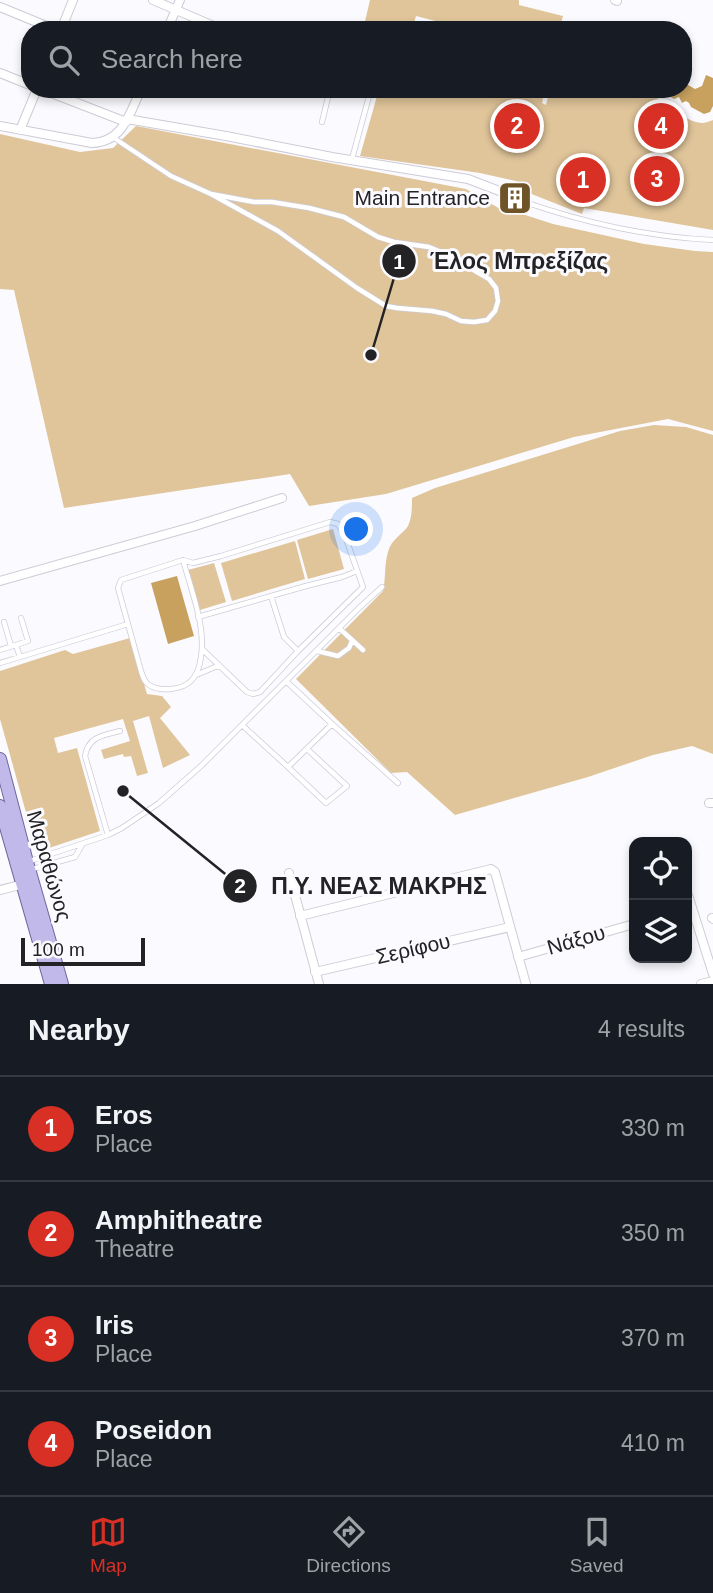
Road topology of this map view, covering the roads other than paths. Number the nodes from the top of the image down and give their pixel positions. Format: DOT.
graph roads {
  1 [pos="73,0"];
  2 [pos="153,0"];
  3 [pos="180,0"];
  4 [pos="0,7"];
  5 [pos="176,9"];
  6 [pos="35,21"];
  7 [pos="62,21"];
  8 [pos="171,21"];
  9 [pos="203,21"];
  10 [pos="0,73"];
  11 [pos="21,81"];
  12 [pos="35,98"];
  13 [pos="64,98"];
  14 [pos="137,98"];
  15 [pos="328,98"];
  16 [pos="369,98"];
  17 [pos="127,121"];
  18 [pos="322,122"];
  19 [pos="0,126"];
  20 [pos="20,130"];
  21 [pos="114,138"];
  22 [pos="352,160"];
  23 [pos="211,194"];
  24 [pos="515,198"];
  25 [pos="713,240"];
  26 [pos="282,498"];
  27 [pos="183,560"];
  28 [pos="356,571"];
  29 [pos="0,581"];
  30 [pos="383,587"];
  31 [pos="271,596"];
  32 [pos="198,617"];
  33 [pos="22,618"];
  34 [pos="4,622"];
  35 [pos="128,625"];
  36 [pos="339,628"];
  37 [pos="352,642"];
  38 [pos="14,645"];
  39 [pos="202,649"];
  40 [pos="0,650"];
  41 [pos="362,650"];
  42 [pos="298,651"];
  43 [pos="316,651"];
  44 [pos="20,657"];
  45 [pos="0,663"];
  46 [pos="222,667"];
  47 [pos="195,676"];
  48 [pos="286,681"];
  49 [pos="332,724"];
  50 [pos="242,725"];
  51 [pos="120,730"];
  52 [pos="307,749"];
  53 [pos="0,759"];
  54 [pos="288,766"];
  55 [pos="398,783"];
  56 [pos="0,806"];
  57 [pos="107,835"];
  58 [pos="83,844"];
  59 [pos="40,857"];
  60 [pos="43,866"];
  61 [pos="25,873"];
  62 [pos="289,873"];
  63 [pos="0,890"];
  64 [pos="300,916"];
  65 [pos="692,916"];
  66 [pos="629,925"];
  67 [pos="510,927"];
  68 [pos="518,957"];
  69 [pos="315,972"];
  70 [pos="713,972"];
  71 [pos="713,981"];
  72 [pos="51,984"];
  73 [pos="62,984"];
  74 [pos="319,984"];
  75 [pos="526,984"];
  76 [pos="701,984"];
  1 -- 7 [label="street"];
  2 -- 5 [label="street"];
  3 -- 5 [label="street"];
  4 -- 6 [label="street"];
  5 -- 8 [label="street"];
  5 -- 9 [label="street"];
  10 -- 11 [label="street"];
  12 -- 20 [label="street"];
  13 -- 17 [label="street"];
  14 -- 17 [label="street"];
  15 -- 18 [label="lane"];
  16 -- 22 [label="lane"];
  17 -- 21 [label="street"];
  17 -- 22 [label="street"];
  19 -- 20 [label="street"];
  20 -- 21 [label="street"];
  21 -- 23 [label="lane"];
  22 -- 24 [label="street"];
  23 -- 23 [label="lane"];
  24 -- 25 [label="lane"];
  26 -- 29 [label="street"];
  27 -- 28 [label="lane"];
  27 -- 32 [label="lane"];
  27 -- 35 [label="lane"];
  28 -- 31 [label="lane"];
  28 -- 42 [label="lane"];
  30 -- 36 [label="lane"];
  31 -- 32 [label="lane"];
  31 -- 42 [label="lane"];
  32 -- 39 [label="lane"];
  33 -- 38 [label="lane"];
  34 -- 38 [label="lane"];
  35 -- 44 [label="lane"];
  35 -- 47 [label="lane"];
  36 -- 37 [label="lane"];
  36 -- 43 [label="lane"];
  37 -- 41 [label="lane"];
  37 -- 43 [label="lane"];
  38 -- 40 [label="lane"];
  38 -- 44 [label="lane"];
  39 -- 46 [label="lane"];
  39 -- 47 [label="lane"];
  42 -- 46 [label="lane"];
  43 -- 48 [label="lane"];
  44 -- 45 [label="lane"];
  46 -- 47 [label="lane"];
  48 -- 49 [label="lane"];
  48 -- 50 [label="lane"];
  49 -- 52 [label="lane"];
  49 -- 55 [label="lane"];
  50 -- 54 [label="lane"];
  50 -- 57 [label="lane"];
  51 -- 57 [label="lane"];
  52 -- 54 [label="lane"];
  52 -- 54 [label="lane"];
  53 -- 61 [label="main road, Μαραθώνος"];
  56 -- 61 [label="main road, Μαραθώνος"];
  57 -- 58 [label="lane"];
  58 -- 59 [label="lane"];
  58 -- 60 [label="lane"];
  59 -- 60 [label="lane"];
  59 -- 61 [label="lane"];
  60 -- 61 [label="lane"];
  61 -- 63 [label="street"];
  61 -- 72 [label="main road, Μαραθώνος"];
  61 -- 73 [label="main road, Μαραθώνος"];
  62 -- 64 [label="street"];
  64 -- 67 [label="street"];
  64 -- 69 [label="street"];
  65 -- 70 [label="street"];
  66 -- 68 [label="street, Νάξου"];
  67 -- 68 [label="street"];
  67 -- 69 [label="street, Σερίφου"];
  68 -- 75 [label="street"];
  69 -- 74 [label="street"];
  71 -- 76 [label="street"];
}
